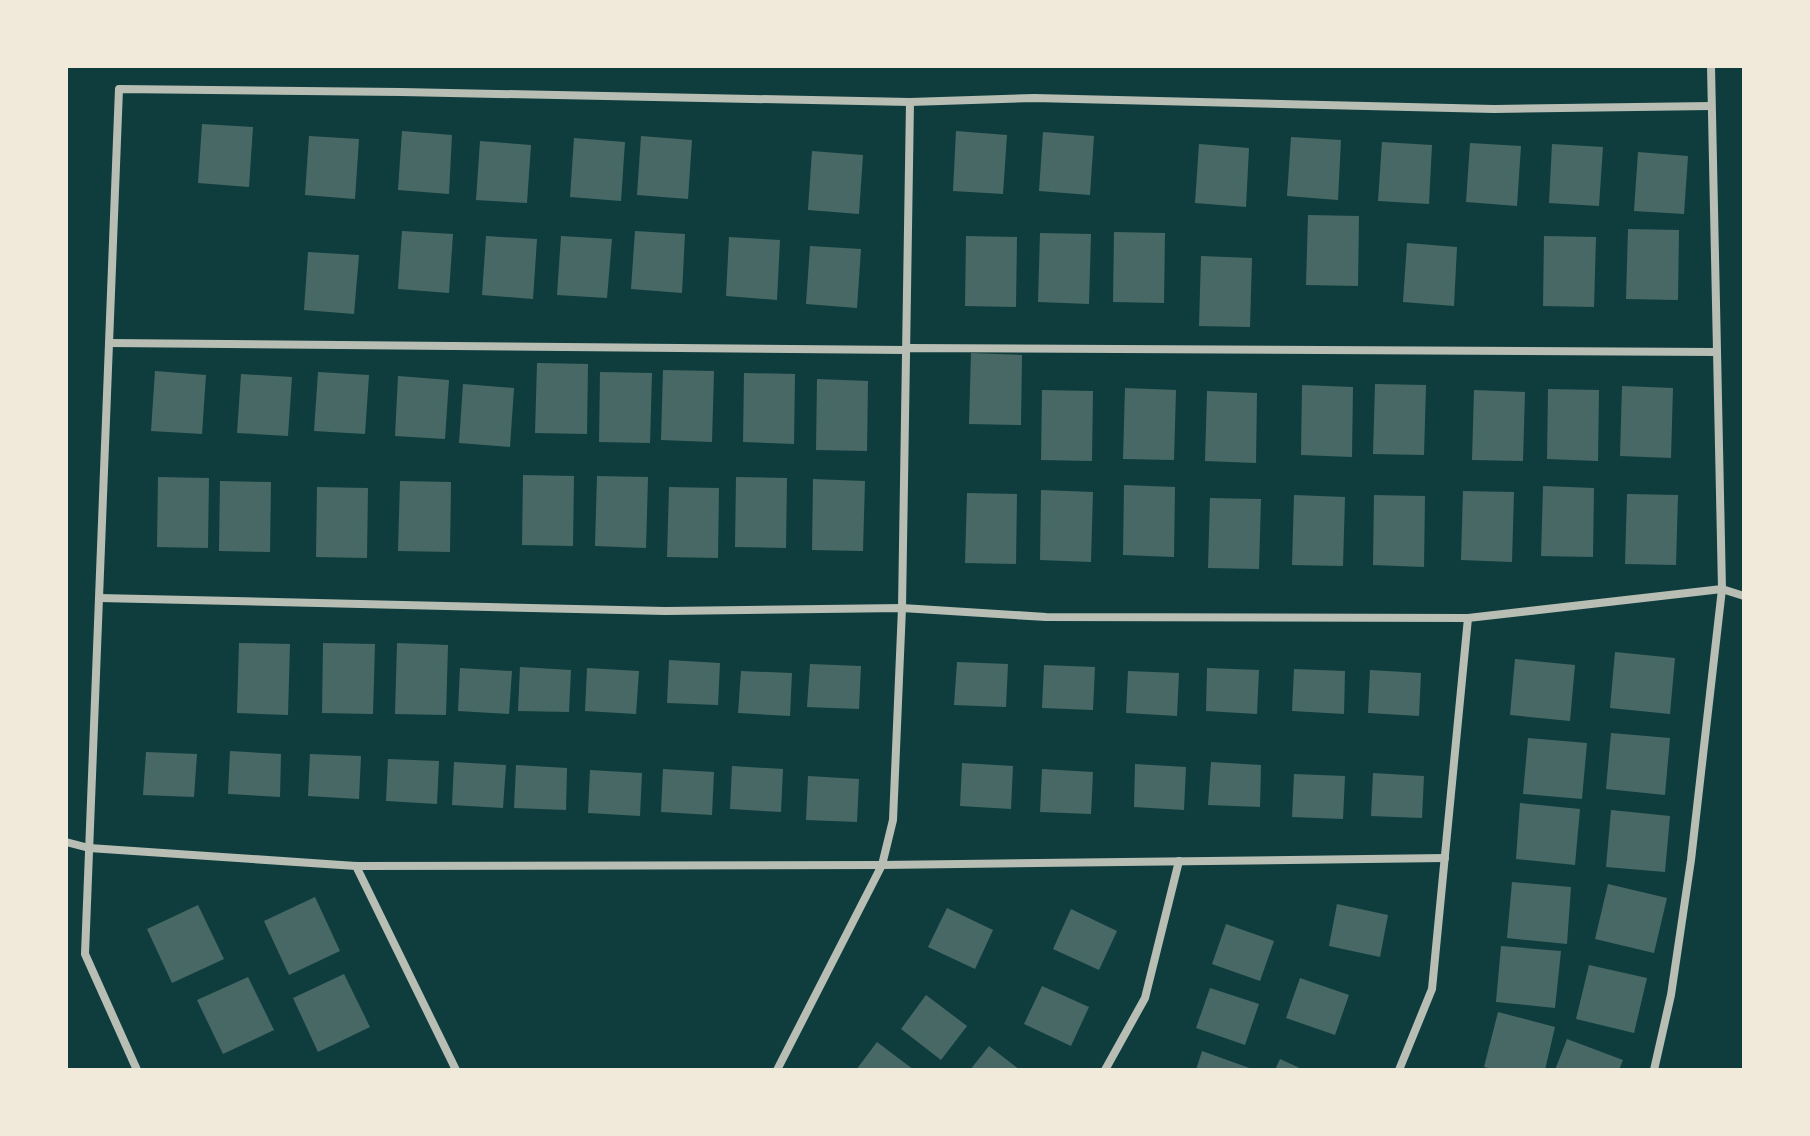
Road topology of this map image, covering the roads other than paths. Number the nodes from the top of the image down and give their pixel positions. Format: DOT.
graph roads {
  1 [pos="1711,66"];
  2 [pos="910,102"];
  3 [pos="1711,106"];
  4 [pos="109,343"];
  5 [pos="906,350"];
  6 [pos="1717,352"];
  7 [pos="1722,589"];
  8 [pos="1744,596"];
  9 [pos="99,598"];
  10 [pos="902,608"];
  11 [pos="1468,618"];
  12 [pos="66,842"];
  13 [pos="89,848"];
  14 [pos="1445,858"];
  15 [pos="1179,861"];
  16 [pos="882,865"];
  17 [pos="356,866"];
  18 [pos="137,1070"];
  19 [pos="456,1070"];
  20 [pos="777,1070"];
  21 [pos="1105,1070"];
  22 [pos="1399,1070"];
  23 [pos="1654,1070"];
  1 -- 3 [label="street"];
  2 -- 3 [label="street"];
  2 -- 4 [label="street"];
  2 -- 5 [label="street"];
  3 -- 6 [label="street"];
  4 -- 5 [label="street"];
  4 -- 9 [label="street"];
  5 -- 6 [label="street"];
  5 -- 10 [label="street"];
  6 -- 7 [label="street"];
  7 -- 8 [label="street"];
  7 -- 11 [label="street"];
  7 -- 23 [label="street"];
  9 -- 10 [label="street"];
  9 -- 13 [label="street"];
  10 -- 11 [label="street"];
  10 -- 16 [label="street"];
  11 -- 14 [label="street"];
  12 -- 13 [label="street"];
  13 -- 17 [label="street"];
  13 -- 18 [label="street"];
  14 -- 15 [label="street"];
  14 -- 22 [label="street"];
  15 -- 16 [label="street"];
  15 -- 21 [label="street"];
  16 -- 17 [label="street"];
  16 -- 20 [label="street"];
  17 -- 19 [label="street"];
}
